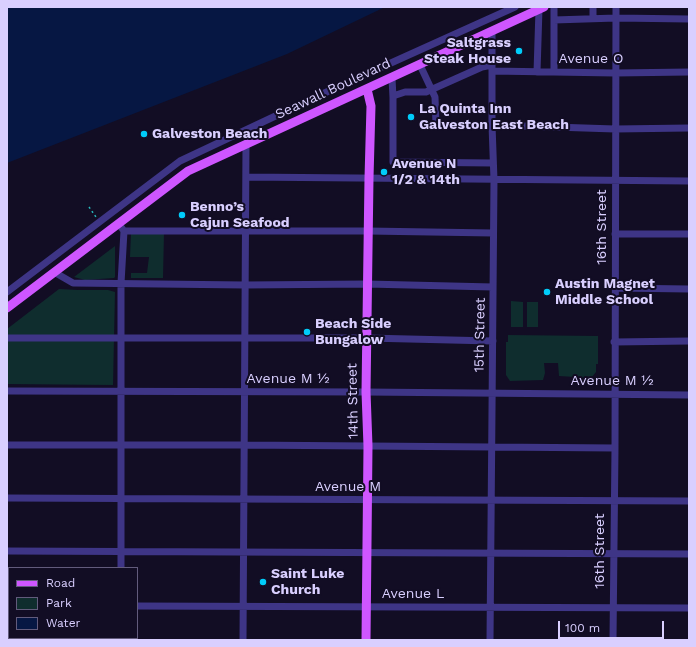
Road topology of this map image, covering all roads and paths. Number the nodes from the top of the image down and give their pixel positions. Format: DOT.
graph roads {
  1 [pos="515,7"];
  2 [pos="554,7"];
  3 [pos="593,7"];
  4 [pos="616,7"];
  5 [pos="541,8"];
  6 [pos="593,18"];
  7 [pos="616,18"];
  8 [pos="689,18"];
  9 [pos="554,20"];
  10 [pos="492,31"];
  11 [pos="420,65"];
  12 [pos="492,68"];
  13 [pos="537,72"];
  14 [pos="554,72"];
  15 [pos="689,72"];
  16 [pos="615,73"];
  17 [pos="392,78"];
  18 [pos="367,89"];
  19 [pos="432,90"];
  20 [pos="393,96"];
  21 [pos="492,125"];
  22 [pos="689,128"];
  23 [pos="615,129"];
  24 [pos="246,144"];
  25 [pos="493,163"];
  26 [pos="246,177"];
  27 [pos="369,178"];
  28 [pos="494,180"];
  29 [pos="615,180"];
  30 [pos="689,181"];
  31 [pos="89,207"];
  32 [pos="93,213"];
  33 [pos="118,223"];
  34 [pos="124,231"];
  35 [pos="368,231"];
  36 [pos="246,232"];
  37 [pos="493,233"];
  38 [pos="615,234"];
  39 [pos="689,234"];
  40 [pos="54,272"];
  41 [pos="121,283"];
  42 [pos="367,284"];
  43 [pos="246,285"];
  44 [pos="493,287"];
  45 [pos="615,288"];
  46 [pos="689,289"];
  47 [pos="7,292"];
  48 [pos="7,308"];
  49 [pos="7,338"];
  50 [pos="122,338"];
  51 [pos="245,338"];
  52 [pos="367,338"];
  53 [pos="493,341"];
  54 [pos="614,342"];
  55 [pos="689,342"];
  56 [pos="7,391"];
  57 [pos="122,392"];
  58 [pos="245,392"];
  59 [pos="366,392"];
  60 [pos="492,394"];
  61 [pos="614,394"];
  62 [pos="689,395"];
  63 [pos="7,445"];
  64 [pos="121,445"];
  65 [pos="244,445"];
  66 [pos="368,446"];
  67 [pos="491,447"];
  68 [pos="615,448"];
  69 [pos="7,498"];
  70 [pos="122,499"];
  71 [pos="244,499"];
  72 [pos="367,500"];
  73 [pos="491,500"];
  74 [pos="614,500"];
  75 [pos="689,501"];
  76 [pos="7,551"];
  77 [pos="121,552"];
  78 [pos="244,553"];
  79 [pos="490,553"];
  80 [pos="367,554"];
  81 [pos="613,554"];
  82 [pos="689,554"];
  83 [pos="121,567"];
  84 [pos="138,606"];
  85 [pos="243,606"];
  86 [pos="366,607"];
  87 [pos="491,607"];
  88 [pos="689,608"];
  89 [pos="613,609"];
  90 [pos="243,640"];
  91 [pos="366,640"];
  92 [pos="490,640"];
  93 [pos="613,640"];
  1 -- 47 [label="street"];
  2 -- 9 [label="street"];
  3 -- 6 [label="street"];
  4 -- 7 [label="street, 16th Street"];
  5 -- 10 [label="main road, Seawall Boulevard"];
  5 -- 13 [label="street"];
  6 -- 7 [label="street"];
  6 -- 9 [label="street"];
  7 -- 8 [label="street"];
  7 -- 16 [label="street, 16th Street"];
  9 -- 14 [label="street"];
  10 -- 11 [label="main road, Seawall Boulevard"];
  10 -- 12 [label="street, 15th Street"];
  11 -- 17 [label="main road, Seawall Boulevard"];
  11 -- 19 [label="street"];
  12 -- 13 [label="street, Avenue O"];
  12 -- 19 [label="street, Avenue O"];
  12 -- 21 [label="street, 15th Street"];
  13 -- 14 [label="street, Avenue O"];
  14 -- 16 [label="street, Avenue O"];
  15 -- 16 [label="street, Avenue O"];
  16 -- 23 [label="street, 16th Street"];
  17 -- 18 [label="main road, Seawall Boulevard"];
  17 -- 20 [label="street"];
  18 -- 24 [label="main road, Seawall Boulevard"];
  18 -- 27 [label="main road, 14th Street"];
  19 -- 20 [label="street, Avenue O"];
  19 -- 21 [label="street"];
  20 -- 25 [label="street"];
  21 -- 23 [label="street"];
  21 -- 25 [label="street, 15th Street"];
  22 -- 23 [label="street"];
  23 -- 29 [label="street, 16th Street"];
  24 -- 26 [label="street"];
  24 -- 33 [label="main road, Seawall Boulevard"];
  25 -- 28 [label="street, 15th Street"];
  26 -- 27 [label="street"];
  26 -- 36 [label="street"];
  27 -- 28 [label="street"];
  27 -- 35 [label="main road, 14th Street"];
  28 -- 29 [label="street"];
  28 -- 37 [label="street, 15th Street"];
  29 -- 30 [label="street"];
  29 -- 38 [label="street, 16th Street"];
  31 -- 32 [label="path"];
  33 -- 34 [label="street"];
  33 -- 40 [label="main road, Seawall Boulevard"];
  34 -- 36 [label="street"];
  34 -- 41 [label="street"];
  35 -- 36 [label="street"];
  35 -- 37 [label="street"];
  35 -- 42 [label="main road, 14th Street"];
  36 -- 43 [label="street"];
  37 -- 44 [label="street, 15th Street"];
  38 -- 39 [label="street"];
  38 -- 45 [label="street, 16th Street"];
  40 -- 41 [label="street"];
  40 -- 48 [label="main road, Seawall Boulevard"];
  41 -- 43 [label="street"];
  41 -- 50 [label="street"];
  42 -- 43 [label="street"];
  42 -- 44 [label="street"];
  42 -- 52 [label="main road, 14th Street"];
  43 -- 51 [label="street"];
  44 -- 53 [label="street, 15th Street"];
  45 -- 46 [label="street"];
  45 -- 54 [label="street, 16th Street"];
  49 -- 50 [label="street"];
  50 -- 51 [label="street"];
  50 -- 57 [label="street"];
  51 -- 52 [label="street"];
  51 -- 58 [label="street"];
  52 -- 53 [label="street"];
  52 -- 59 [label="main road, 14th Street"];
  53 -- 60 [label="street, 15th Street"];
  54 -- 55 [label="street"];
  54 -- 61 [label="street, 16th Street"];
  56 -- 57 [label="street, Avenue M ½"];
  57 -- 58 [label="street, Avenue M ½"];
  57 -- 64 [label="street"];
  58 -- 59 [label="street, Avenue M ½"];
  58 -- 65 [label="street"];
  59 -- 60 [label="street, Avenue M ½"];
  59 -- 66 [label="main road, 14th Street"];
  60 -- 61 [label="street, Avenue M ½"];
  60 -- 67 [label="street, 15th Street"];
  61 -- 62 [label="street, Avenue M ½"];
  61 -- 68 [label="street, 16th Street"];
  63 -- 64 [label="street"];
  64 -- 65 [label="street"];
  64 -- 70 [label="street"];
  65 -- 66 [label="street"];
  65 -- 71 [label="street"];
  66 -- 67 [label="street"];
  66 -- 72 [label="main road, 14th Street"];
  67 -- 68 [label="street"];
  67 -- 73 [label="street, 15th Street"];
  68 -- 74 [label="street, 16th Street"];
  69 -- 70 [label="street, Avenue M"];
  70 -- 71 [label="street, Avenue M"];
  70 -- 77 [label="street"];
  71 -- 72 [label="street, Avenue M"];
  71 -- 78 [label="street"];
  72 -- 73 [label="street, Avenue M"];
  72 -- 80 [label="main road, 14th Street"];
  73 -- 74 [label="street, Avenue M"];
  73 -- 79 [label="street, 15th Street"];
  74 -- 75 [label="street, Avenue M"];
  74 -- 81 [label="street, 16th Street"];
  76 -- 77 [label="street"];
  77 -- 78 [label="street"];
  77 -- 83 [label="street"];
  78 -- 80 [label="street"];
  78 -- 85 [label="street"];
  79 -- 80 [label="street"];
  79 -- 81 [label="street"];
  79 -- 87 [label="street, 15th Street"];
  80 -- 86 [label="main road, 14th Street"];
  81 -- 82 [label="street"];
  81 -- 89 [label="street, 16th Street"];
  84 -- 85 [label="street, Avenue L"];
  85 -- 86 [label="street, Avenue L"];
  85 -- 90 [label="street"];
  86 -- 87 [label="street, Avenue L"];
  86 -- 91 [label="main road, 14th Street"];
  87 -- 89 [label="street, Avenue L"];
  87 -- 92 [label="street, 15th Street"];
  88 -- 89 [label="street, Avenue L"];
  89 -- 93 [label="street, 16th Street"];
}
